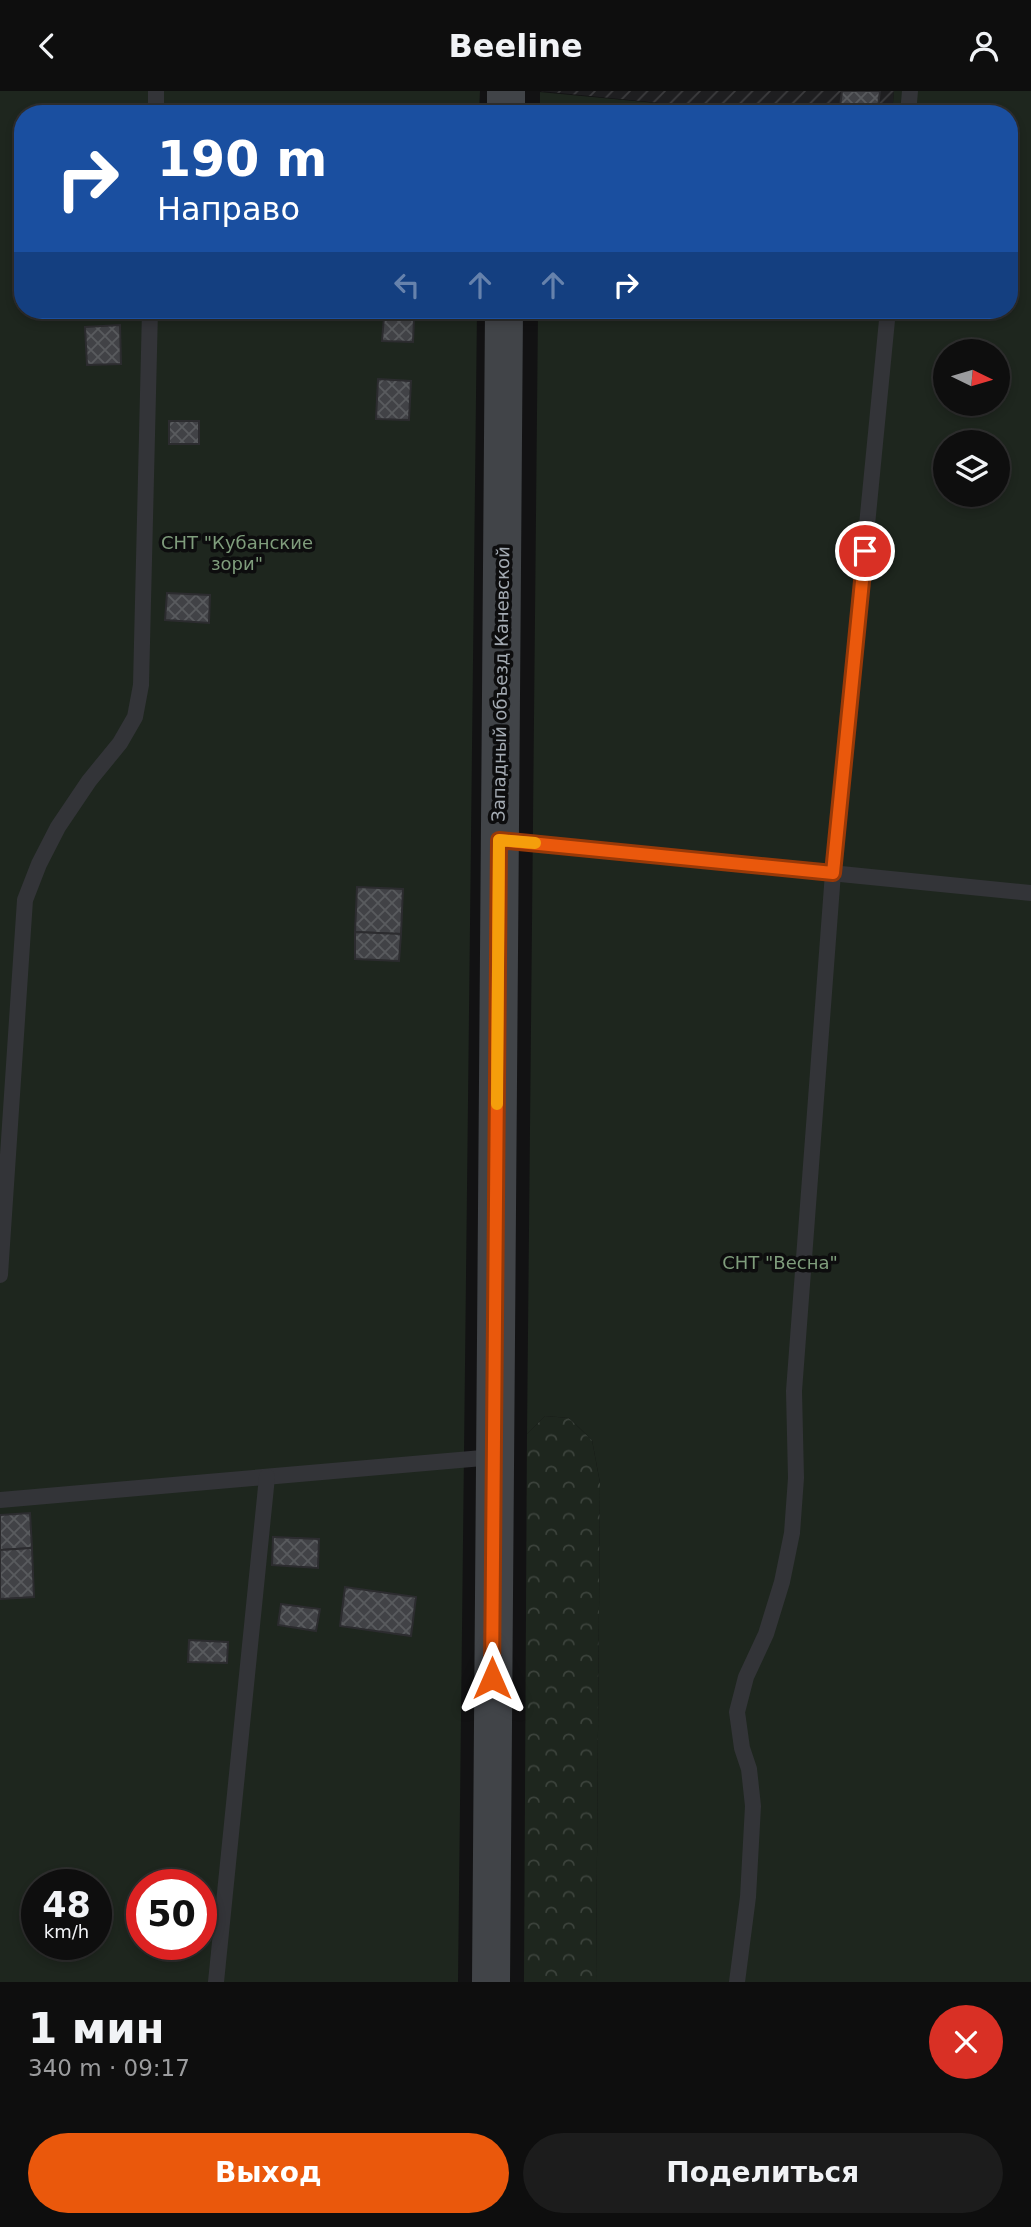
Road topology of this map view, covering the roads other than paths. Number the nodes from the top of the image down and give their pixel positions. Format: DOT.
graph roads {
  1 [pos="150,319"];
  2 [pos="504,319"];
  3 [pos="887,319"];
  4 [pos="499,840"];
  5 [pos="833,873"];
  6 [pos="1031,893"];
  7 [pos="0,1275"];
  8 [pos="494,1457"];
  9 [pos="267,1477"];
  10 [pos="0,1500"];
  11 [pos="216,1982"];
  12 [pos="491,1982"];
  13 [pos="737,1982"];
  1 -- 7 [label="lane"];
  2 -- 4 [label="main road, Западный объезд Каневской"];
  3 -- 5 [label="lane"];
  4 -- 5 [label="lane"];
  4 -- 8 [label="main road, Западный объезд Каневской"];
  5 -- 6 [label="lane"];
  5 -- 13 [label="lane"];
  8 -- 9 [label="lane"];
  8 -- 12 [label="main road, Западный объезд Каневской"];
  9 -- 10 [label="lane"];
  9 -- 11 [label="lane"];
}
